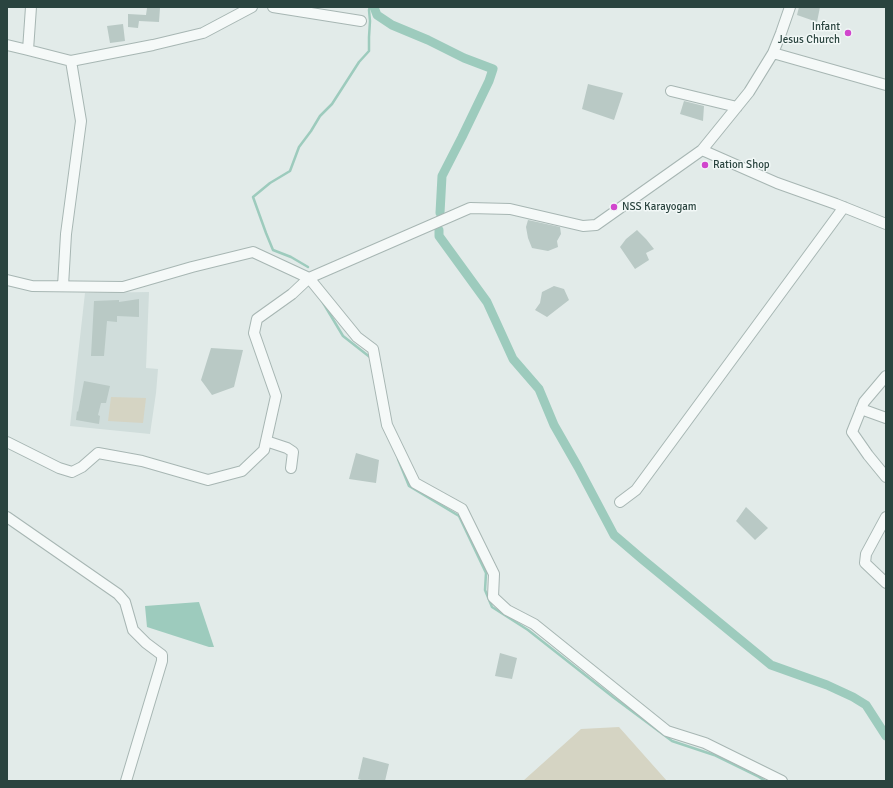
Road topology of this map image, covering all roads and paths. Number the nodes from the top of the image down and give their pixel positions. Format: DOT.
graph roads {
  1 [pos="31,7"];
  2 [pos="252,7"];
  3 [pos="274,7"];
  4 [pos="790,7"];
  5 [pos="361,21"];
  6 [pos="7,45"];
  7 [pos="28,50"];
  8 [pos="772,52"];
  9 [pos="71,61"];
  10 [pos="886,84"];
  11 [pos="671,91"];
  12 [pos="736,107"];
  13 [pos="702,150"];
  14 [pos="844,207"];
  15 [pos="886,224"];
  16 [pos="309,278"];
  17 [pos="7,280"];
  18 [pos="63,286"];
  19 [pos="886,376"];
  20 [pos="861,409"];
  21 [pos="886,418"];
  22 [pos="266,441"];
  23 [pos="7,442"];
  24 [pos="291,468"];
  25 [pos="886,477"];
  26 [pos="620,502"];
  27 [pos="7,517"];
  28 [pos="886,517"];
  29 [pos="886,582"];
  30 [pos="126,781"];
  31 [pos="782,781"];
  1 -- 7 [label="street"];
  2 -- 9 [label="street"];
  3 -- 5 [label="street"];
  4 -- 8 [label="street"];
  6 -- 7 [label="street"];
  7 -- 9 [label="street"];
  8 -- 10 [label="street"];
  8 -- 12 [label="street"];
  9 -- 18 [label="street"];
  11 -- 12 [label="street"];
  12 -- 13 [label="street"];
  13 -- 14 [label="street"];
  13 -- 16 [label="street"];
  14 -- 15 [label="street"];
  14 -- 26 [label="street"];
  16 -- 18 [label="street"];
  16 -- 22 [label="street"];
  16 -- 31 [label="street"];
  17 -- 18 [label="street"];
  19 -- 20 [label="street"];
  20 -- 21 [label="street"];
  20 -- 25 [label="street"];
  22 -- 23 [label="street"];
  22 -- 24 [label="street"];
  27 -- 30 [label="street"];
  28 -- 29 [label="street"];
}
